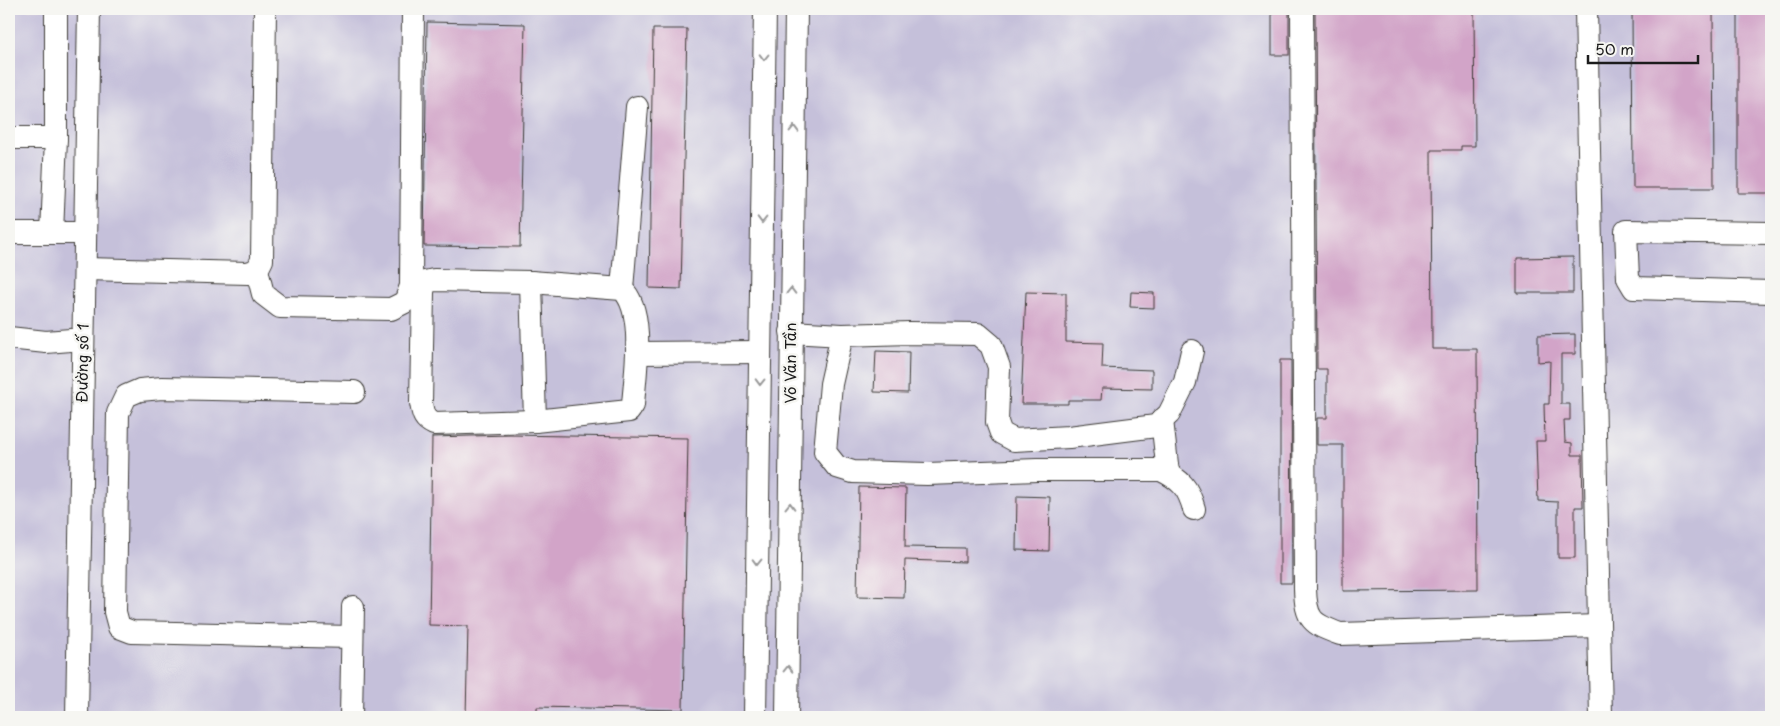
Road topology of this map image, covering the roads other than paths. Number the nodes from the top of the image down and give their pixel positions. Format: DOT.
graph roads {
  1 [pos="56,9"];
  2 [pos="89,9"];
  3 [pos="266,9"];
  4 [pos="413,9"];
  5 [pos="765,9"];
  6 [pos="796,9"];
  7 [pos="1302,9"];
  8 [pos="1586,9"];
  9 [pos="637,107"];
  10 [pos="9,138"];
  11 [pos="56,138"];
  12 [pos="9,233"];
  13 [pos="85,233"];
  14 [pos="1771,233"];
  15 [pos="52,234"];
  16 [pos="84,269"];
  17 [pos="257,270"];
  18 [pos="531,282"];
  19 [pos="622,289"];
  20 [pos="1771,292"];
  21 [pos="791,332"];
  22 [pos="842,335"];
  23 [pos="9,338"];
  24 [pos="84,339"];
  25 [pos="1192,351"];
  26 [pos="760,352"];
  27 [pos="637,353"];
  28 [pos="354,392"];
  29 [pos="1162,420"];
  30 [pos="535,422"];
  31 [pos="1168,473"];
  32 [pos="1194,509"];
  33 [pos="353,607"];
  34 [pos="1598,626"];
  35 [pos="352,637"];
  36 [pos="77,717"];
  37 [pos="351,717"];
  38 [pos="755,717"];
  39 [pos="787,717"];
  40 [pos="1601,717"];
  1 -- 11 [label="street"];
  2 -- 13 [label="street, Đường số 1"];
  3 -- 17 [label="street"];
  4 -- 17 [label="street"];
  5 -- 26 [label="street, Võ Văn Tần, one-way"];
  21 -- 6 [label="street, Võ Văn Tần, one-way"];
  7 -- 34 [label="street"];
  8 -- 34 [label="street"];
  9 -- 19 [label="street"];
  10 -- 11 [label="street"];
  11 -- 15 [label="street"];
  12 -- 15 [label="street"];
  13 -- 15 [label="street"];
  13 -- 16 [label="street, Đường số 1"];
  14 -- 20 [label="street"];
  16 -- 17 [label="street"];
  16 -- 24 [label="street, Đường số 1"];
  18 -- 19 [label="street"];
  18 -- 30 [label="street"];
  18 -- 30 [label="street"];
  19 -- 27 [label="street"];
  21 -- 22 [label="street"];
  39 -- 21 [label="street, Võ Văn Tần, one-way"];
  22 -- 29 [label="street"];
  22 -- 31 [label="street"];
  23 -- 24 [label="street"];
  24 -- 36 [label="street, Đường số 1"];
  25 -- 29 [label="street"];
  26 -- 27 [label="street"];
  26 -- 38 [label="street, Võ Văn Tần, one-way"];
  27 -- 30 [label="street"];
  28 -- 35 [label="street"];
  29 -- 31 [label="street"];
  31 -- 32 [label="street"];
  33 -- 35 [label="street"];
  34 -- 40 [label="street"];
  35 -- 37 [label="street"];
}
